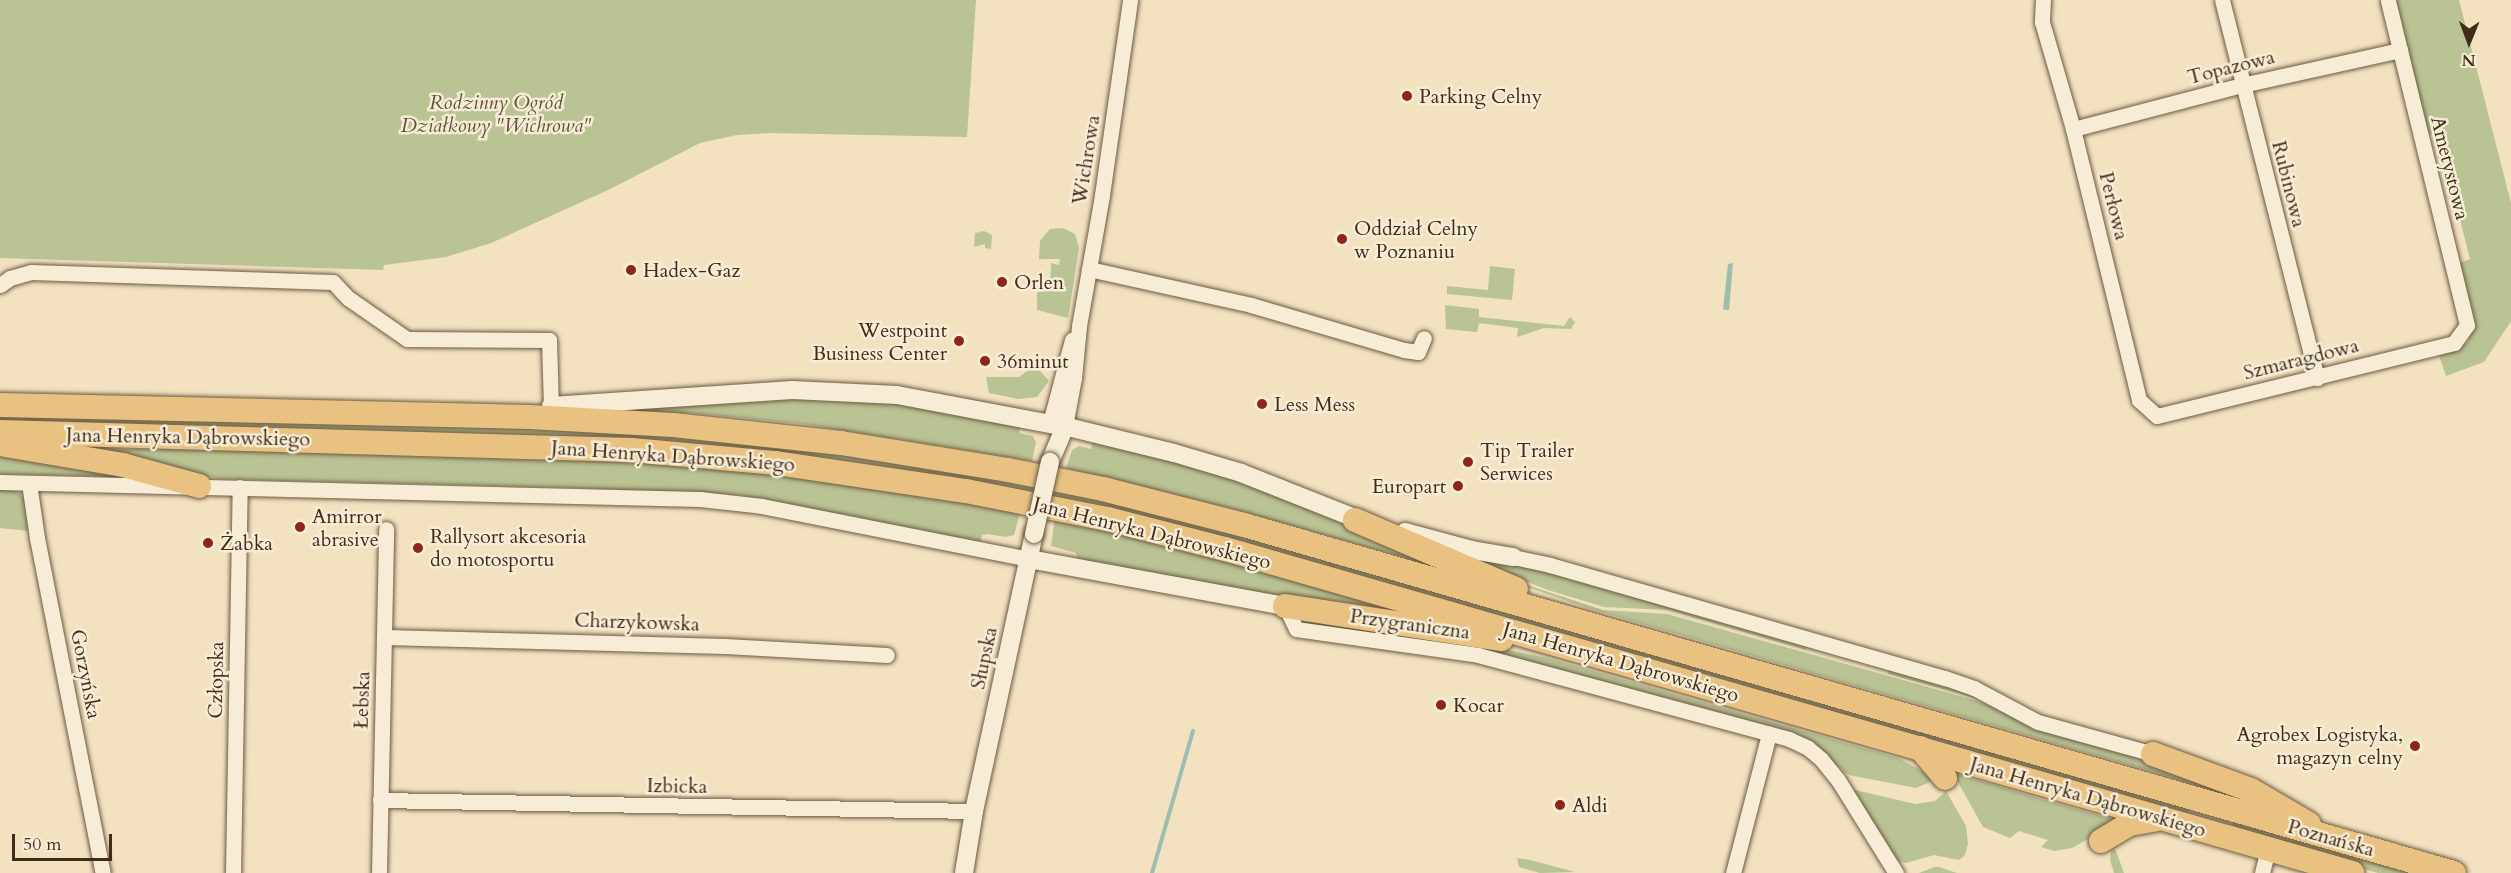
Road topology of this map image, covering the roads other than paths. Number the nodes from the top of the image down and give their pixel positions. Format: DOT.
graph roads {
  1 [pos="1130,0"];
  2 [pos="2043,0"];
  3 [pos="2222,0"];
  4 [pos="2388,0"];
  5 [pos="2400,50"];
  6 [pos="2242,85"];
  7 [pos="2073,129"];
  8 [pos="1089,269"];
  9 [pos="0,285"];
  10 [pos="1424,338"];
  11 [pos="2454,343"];
  12 [pos="2317,378"];
  13 [pos="0,405"];
  14 [pos="551,406"];
  15 [pos="437,415"];
  16 [pos="2157,416"];
  17 [pos="1057,425"];
  18 [pos="0,432"];
  19 [pos="0,444"];
  20 [pos="0,482"];
  21 [pos="29,483"];
  22 [pos="199,486"];
  23 [pos="240,487"];
  24 [pos="1355,520"];
  25 [pos="386,529"];
  26 [pos="1513,557"];
  27 [pos="1029,559"];
  28 [pos="1285,606"];
  29 [pos="1598,627"];
  30 [pos="385,637"];
  31 [pos="1554,643"];
  32 [pos="887,655"];
  33 [pos="1769,734"];
  34 [pos="1920,748"];
  35 [pos="2153,754"];
  36 [pos="1945,778"];
  37 [pos="380,800"];
  38 [pos="974,811"];
  39 [pos="2242,812"];
  40 [pos="2167,819"];
  41 [pos="2329,837"];
  42 [pos="2101,841"];
  43 [pos="2268,849"];
  44 [pos="103,873"];
  45 [pos="233,873"];
  46 [pos="379,873"];
  47 [pos="964,873"];
  48 [pos="1733,873"];
  49 [pos="1896,873"];
  50 [pos="2262,873"];
  51 [pos="2352,873"];
  52 [pos="2454,873"];
  1 -- 8 [label="street, Wichrowa"];
  2 -- 7 [label="street, Perłowa"];
  3 -- 6 [label="street, Rubinowa"];
  4 -- 5 [label="street, Ametystowa"];
  5 -- 6 [label="street, Topazowa"];
  5 -- 11 [label="street, Ametystowa"];
  6 -- 7 [label="street, Topazowa"];
  6 -- 12 [label="street, Rubinowa"];
  7 -- 16 [label="street, Perłowa"];
  8 -- 10 [label="street"];
  8 -- 17 [label="street, Wichrowa"];
  9 -- 14 [label="street"];
  11 -- 12 [label="street, Szmaragdowa"];
  12 -- 16 [label="street, Szmaragdowa"];
  13 -- 15 [label="main road, Jana Henryka Dąbrowskiego"];
  14 -- 15 [label="main road"];
  14 -- 17 [label="street"];
  15 -- 29 [label="main road, Jana Henryka Dąbrowskiego"];
  17 -- 24 [label="street"];
  17 -- 27 [label="street, Słupska, bridge"];
  18 -- 31 [label="main road, Jana Henryka Dąbrowskiego"];
  19 -- 22 [label="main road"];
  20 -- 21 [label="street, Jana Henryka Dąbrowskiego"];
  21 -- 22 [label="street, Jana Henryka Dąbrowskiego"];
  21 -- 44 [label="street, Gorzyńska"];
  22 -- 23 [label="street, Jana Henryka Dąbrowskiego"];
  23 -- 27 [label="street, Jana Henryka Dąbrowskiego"];
  23 -- 45 [label="street, Człopska"];
  24 -- 26 [label="street"];
  24 -- 29 [label="main road"];
  25 -- 30 [label="street, Łebska"];
  26 -- 35 [label="street"];
  27 -- 28 [label="street"];
  27 -- 38 [label="street, Słupska"];
  28 -- 31 [label="main road"];
  28 -- 33 [label="street, Przygraniczna"];
  29 -- 39 [label="main road, Jana Henryka Dąbrowskiego"];
  30 -- 32 [label="street, Charzykowska"];
  30 -- 37 [label="street, Łebska"];
  31 -- 34 [label="main road, Jana Henryka Dąbrowskiego"];
  33 -- 48 [label="street"];
  33 -- 49 [label="street, Przygraniczna"];
  34 -- 36 [label="main road"];
  34 -- 40 [label="main road, Jana Henryka Dąbrowskiego"];
  35 -- 41 [label="main road"];
  37 -- 38 [label="street, Izbicka"];
  37 -- 46 [label="street, Łebska"];
  38 -- 47 [label="street, Słupska"];
  39 -- 41 [label="main road, Poznańska"];
  40 -- 42 [label="main road"];
  40 -- 43 [label="main road, Jana Henryka Dąbrowskiego"];
  41 -- 52 [label="main road, Poznańska"];
  43 -- 50 [label="street"];
  43 -- 51 [label="main road, Poznańska"];
}
